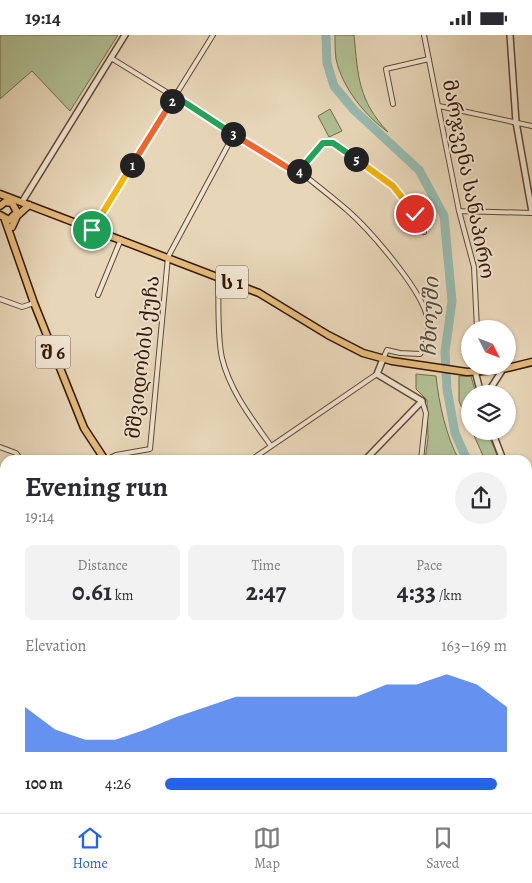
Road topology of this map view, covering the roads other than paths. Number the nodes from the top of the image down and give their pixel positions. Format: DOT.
graph roads {
  1 [pos="124,35"];
  2 [pos="213,35"];
  3 [pos="424,35"];
  4 [pos="510,35"];
  5 [pos="111,58"];
  6 [pos="429,59"];
  7 [pos="175,96"];
  8 [pos="393,104"];
  9 [pos="439,106"];
  10 [pos="516,122"];
  11 [pos="532,127"];
  12 [pos="234,134"];
  13 [pos="298,171"];
  14 [pos="0,194"];
  15 [pos="11,198"];
  16 [pos="25,203"];
  17 [pos="2,204"];
  18 [pos="459,211"];
  19 [pos="532,212"];
  20 [pos="16,214"];
  21 [pos="3,218"];
  22 [pos="12,227"];
  23 [pos="92,230"];
  24 [pos="424,232"];
  25 [pos="12,239"];
  26 [pos="121,239"];
  27 [pos="168,257"];
  28 [pos="218,277"];
  29 [pos="98,295"];
  30 [pos="0,299"];
  31 [pos="34,303"];
  32 [pos="477,320"];
  33 [pos="383,359"];
  34 [pos="532,362"];
  35 [pos="516,366"];
  36 [pos="461,371"];
  37 [pos="377,374"];
  38 [pos="422,401"];
  39 [pos="495,440"];
  40 [pos="271,446"];
  41 [pos="0,447"];
  42 [pos="17,455"];
  43 [pos="102,455"];
  44 [pos="116,455"];
  45 [pos="258,455"];
  46 [pos="370,455"];
  47 [pos="422,455"];
  48 [pos="501,455"];
  1 -- 5 [label="street"];
  2 -- 7 [label="street"];
  3 -- 6 [label="street, მარჯვენა სანაპირო"];
  4 -- 10 [label="street"];
  5 -- 7 [label="street"];
  5 -- 16 [label="street"];
  6 -- 8 [label="street"];
  6 -- 9 [label="street, მარჯვენა სანაპირო"];
  7 -- 12 [label="street"];
  7 -- 23 [label="street"];
  9 -- 10 [label="street"];
  9 -- 18 [label="street, მარჯვენა სანაპირო"];
  10 -- 11 [label="street"];
  10 -- 19 [label="street"];
  12 -- 13 [label="street"];
  12 -- 27 [label="street"];
  13 -- 24 [label="street"];
  13 -- 33 [label="street"];
  14 -- 15 [label="main road, ს 1"];
  15 -- 16 [label="main road, ს 1"];
  15 -- 17 [label="main road"];
  16 -- 20 [label="main road, შ 6"];
  16 -- 22 [label="main road"];
  16 -- 23 [label="main road, ს 1"];
  17 -- 20 [label="main road"];
  18 -- 19 [label="street"];
  18 -- 32 [label="street, მარჯვენა სანაპირო"];
  20 -- 21 [label="main road, შ 6"];
  20 -- 22 [label="main road, შ 6"];
  21 -- 25 [label="main road, შ 6"];
  22 -- 25 [label="main road, შ 6"];
  23 -- 26 [label="main road, ს 1"];
  25 -- 31 [label="main road, შ 6"];
  26 -- 27 [label="main road, ს 1"];
  26 -- 29 [label="street"];
  27 -- 28 [label="main road, ს 1"];
  27 -- 44 [label="street, მშვიდობის ქუჩა"];
  28 -- 33 [label="main road, ს 1"];
  28 -- 40 [label="street"];
  30 -- 31 [label="street"];
  31 -- 43 [label="main road, შ 6"];
  33 -- 36 [label="main road, ს 1"];
  33 -- 37 [label="street"];
  34 -- 35 [label="main road, ს 1"];
  37 -- 38 [label="street"];
  37 -- 40 [label="street"];
  38 -- 46 [label="street"];
  38 -- 47 [label="street"];
  39 -- 48 [label="street"];
  40 -- 45 [label="street"];
  41 -- 42 [label="street"];
}
